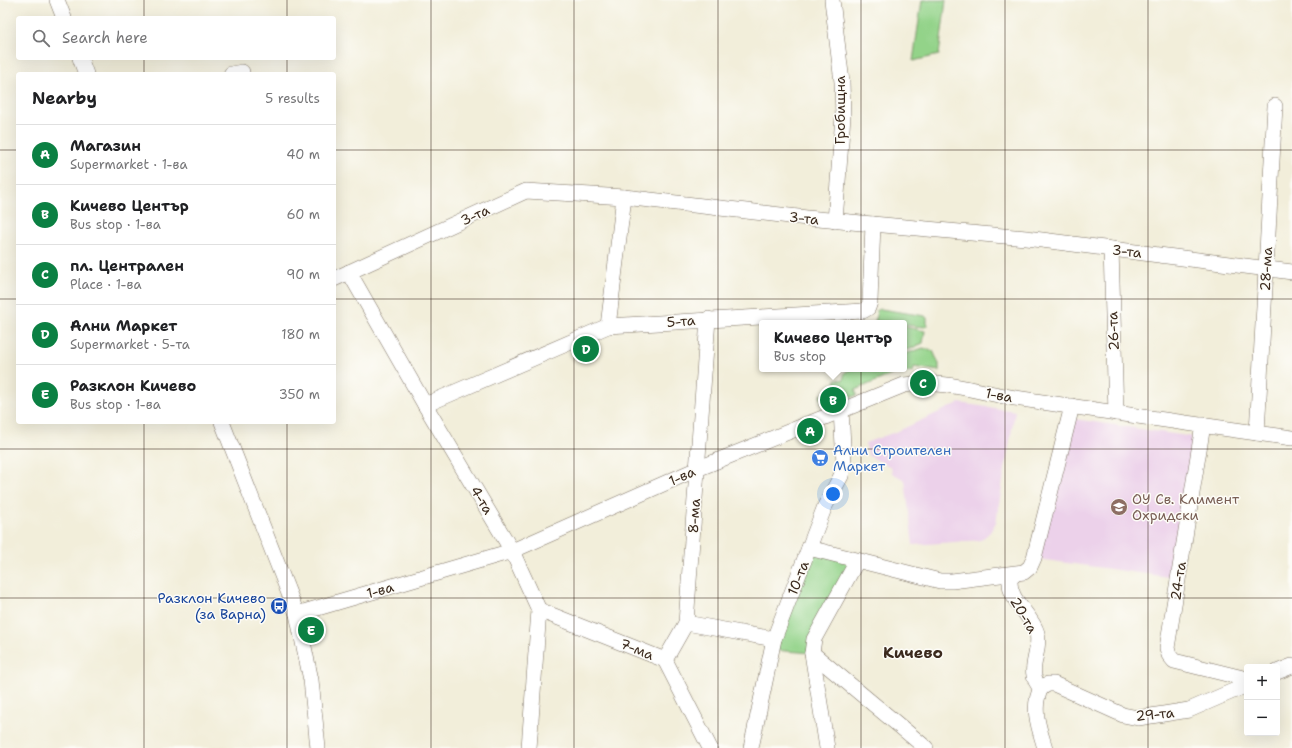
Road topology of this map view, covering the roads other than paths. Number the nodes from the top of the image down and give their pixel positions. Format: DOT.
graph roads {
  1 [pos="57,0"];
  2 [pos="832,0"];
  3 [pos="63,16"];
  4 [pos="81,60"];
  5 [pos="85,72"];
  6 [pos="1275,106"];
  7 [pos="624,197"];
  8 [pos="835,221"];
  9 [pos="873,224"];
  10 [pos="1111,249"];
  11 [pos="1266,268"];
  12 [pos="349,272"];
  13 [pos="1292,272"];
  14 [pos="336,278"];
  15 [pos="708,319"];
  16 [pos="608,326"];
  17 [pos="425,405"];
  18 [pos="1072,406"];
  19 [pos="841,410"];
  20 [pos="1116,413"];
  21 [pos="223,424"];
  22 [pos="1203,425"];
  23 [pos="1257,433"];
  24 [pos="1292,438"];
  25 [pos="697,469"];
  26 [pos="809,548"];
  27 [pos="512,551"];
  28 [pos="857,561"];
  29 [pos="1015,574"];
  30 [pos="539,610"];
  31 [pos="297,614"];
  32 [pos="686,623"];
  33 [pos="774,639"];
  34 [pos="812,653"];
  35 [pos="665,660"];
  36 [pos="1292,666"];
  37 [pos="1280,671"];
  38 [pos="1244,678"];
  39 [pos="1244,685"];
  40 [pos="1041,688"];
  41 [pos="318,748"];
  42 [pos="529,748"];
  43 [pos="710,748"];
  44 [pos="751,748"];
  45 [pos="827,748"];
  46 [pos="926,748"];
  47 [pos="1045,748"];
  1 -- 3 [label="street"];
  2 -- 8 [label="street, Гробищна"];
  4 -- 5 [label="street"];
  6 -- 11 [label="street, 28-ма"];
  7 -- 8 [label="street, 3-та"];
  7 -- 12 [label="street, 3-та"];
  7 -- 16 [label="street"];
  8 -- 9 [label="street, 3-та"];
  9 -- 10 [label="street, 3-та"];
  9 -- 15 [label="street, 5-та"];
  10 -- 11 [label="street, 3-та"];
  10 -- 20 [label="street, 26-та"];
  11 -- 13 [label="street, 3-та"];
  11 -- 23 [label="street, 28-ма"];
  12 -- 14 [label="street, 3-та"];
  12 -- 17 [label="street, 4-та"];
  15 -- 16 [label="street, 5-та"];
  15 -- 25 [label="street, 8-ма"];
  16 -- 17 [label="street, 5-та"];
  17 -- 27 [label="street, 4-та"];
  18 -- 19 [label="street, 1-ва"];
  18 -- 20 [label="street, 1-ва"];
  18 -- 29 [label="street"];
  19 -- 25 [label="street, 1-ва"];
  19 -- 26 [label="street, 10-та"];
  20 -- 22 [label="street, 1-ва"];
  21 -- 31 [label="street"];
  22 -- 23 [label="street, 1-ва"];
  22 -- 38 [label="street, 24-та"];
  23 -- 24 [label="street, 1-ва"];
  25 -- 27 [label="street, 1-ва"];
  25 -- 32 [label="street, 8-ма"];
  26 -- 28 [label="street"];
  26 -- 33 [label="street, 10-та"];
  27 -- 30 [label="street, 4-та"];
  27 -- 31 [label="street, 1-ва"];
  28 -- 29 [label="street"];
  28 -- 34 [label="street"];
  29 -- 40 [label="street, 20-та"];
  30 -- 35 [label="street, 7-ма"];
  30 -- 42 [label="street, 4-та"];
  31 -- 41 [label="street"];
  32 -- 33 [label="street"];
  32 -- 35 [label="street, 8-ма"];
  33 -- 44 [label="street, 10-та"];
  34 -- 45 [label="street"];
  34 -- 46 [label="street"];
  35 -- 43 [label="street, 7-ма"];
  36 -- 37 [label="street"];
  39 -- 40 [label="street, 29-та"];
  40 -- 47 [label="street"];
}
